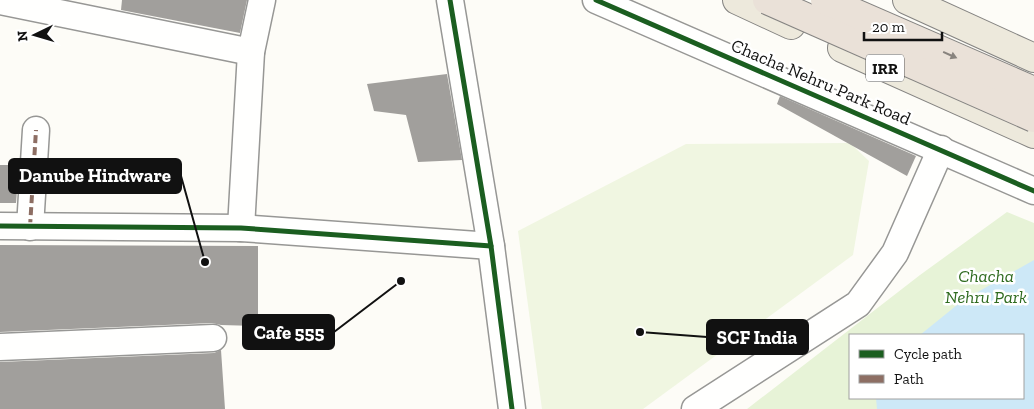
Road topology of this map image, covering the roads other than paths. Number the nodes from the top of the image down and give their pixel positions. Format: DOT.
graph roads {
  1 [pos="262,0"];
  2 [pos="450,0"];
  3 [pos="596,0"];
  4 [pos="737,0"];
  5 [pos="767,0"];
  6 [pos="825,0"];
  7 [pos="0,1"];
  8 [pos="915,4"];
  9 [pos="251,52"];
  10 [pos="1034,58"];
  11 [pos="897,73"];
  12 [pos="1034,91"];
  13 [pos="1034,118"];
  14 [pos="36,130"];
  15 [pos="1034,134"];
  16 [pos="941,149"];
  17 [pos="1034,191"];
  18 [pos="0,226"];
  19 [pos="30,227"];
  20 [pos="241,228"];
  21 [pos="491,246"];
  22 [pos="213,338"];
  23 [pos="0,347"];
  24 [pos="512,409"];
  25 [pos="695,409"];
  1 -- 9 [label="street"];
  2 -- 21 [label="street"];
  3 -- 16 [label="street, Chacha Nehru Park Road"];
  4 -- 11 [label="main road, IRR"];
  5 -- 13 [label="highway, bridge"];
  6 -- 12 [label="highway, one-way, bridge"];
  7 -- 9 [label="street"];
  8 -- 10 [label="main road"];
  8 -- 11 [label="main road"];
  9 -- 20 [label="street"];
  11 -- 15 [label="main road, IRR"];
  14 -- 19 [label="street"];
  16 -- 17 [label="street, Chacha Nehru Park Road"];
  16 -- 25 [label="street"];
  18 -- 19 [label="street"];
  19 -- 20 [label="street"];
  20 -- 21 [label="street"];
  21 -- 24 [label="street"];
  22 -- 23 [label="street"];
}
